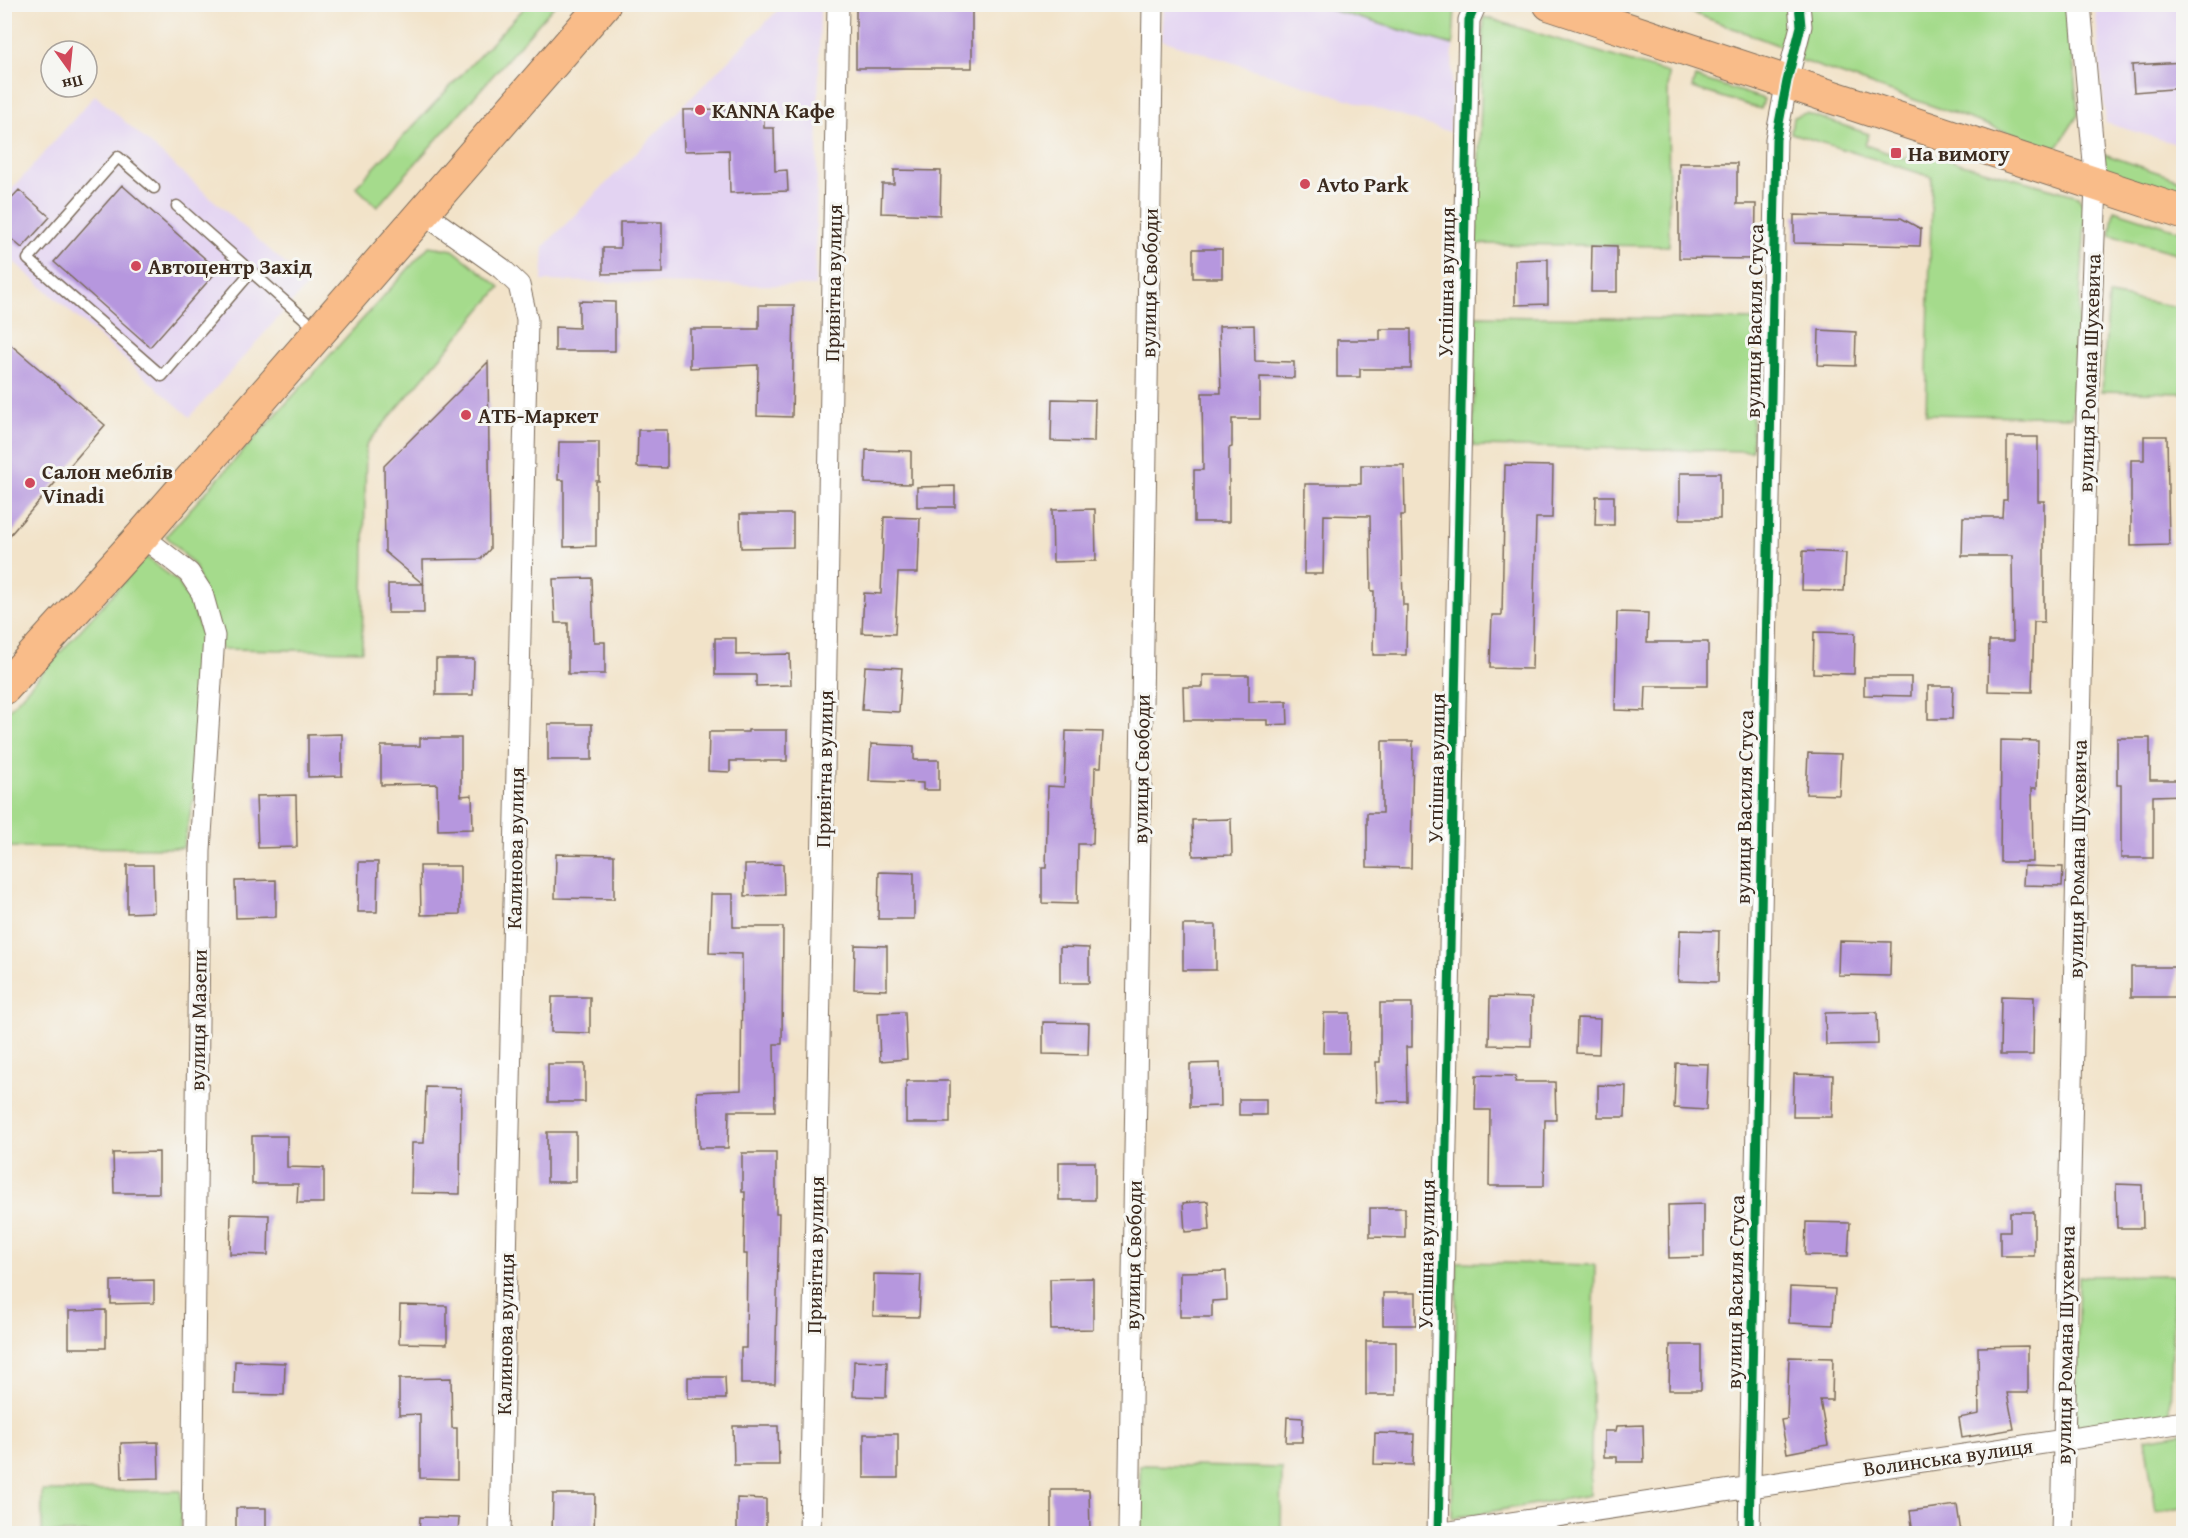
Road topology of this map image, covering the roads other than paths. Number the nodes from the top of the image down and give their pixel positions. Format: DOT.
graph roads {
  1 [pos="604,4"];
  2 [pos="838,4"];
  3 [pos="1153,4"];
  4 [pos="1476,4"];
  5 [pos="1550,4"];
  6 [pos="1799,4"];
  7 [pos="2080,4"];
  8 [pos="1787,81"];
  9 [pos="2096,185"];
  10 [pos="154,188"];
  11 [pos="177,206"];
  12 [pos="422,212"];
  13 [pos="2184,213"];
  14 [pos="251,272"];
  15 [pos="318,332"];
  16 [pos="142,536"];
  17 [pos="4,688"];
  18 [pos="2184,1422"];
  19 [pos="2063,1441"];
  20 [pos="1749,1486"];
  21 [pos="192,1533"];
  22 [pos="500,1533"];
  23 [pos="810,1533"];
  24 [pos="1129,1533"];
  25 [pos="1438,1533"];
  26 [pos="1749,1533"];
  27 [pos="2062,1533"];
  1 -- 12 [label="main road"];
  2 -- 23 [label="street, Привітна вулиця"];
  3 -- 24 [label="street, вулиця Свободи"];
  4 -- 25 [label="street, Успішна вулиця"];
  5 -- 8 [label="main road"];
  6 -- 8 [label="street, вулиця Василя Стуса"];
  7 -- 9 [label="street, вулиця Романа Шухевича"];
  8 -- 9 [label="main road"];
  8 -- 20 [label="street, вулиця Василя Стуса"];
  9 -- 13 [label="main road"];
  9 -- 19 [label="street, вулиця Романа Шухевича"];
  10 -- 14 [label="lane"];
  11 -- 14 [label="lane"];
  12 -- 15 [label="main road"];
  12 -- 22 [label="street, Калинова вулиця"];
  14 -- 15 [label="lane"];
  15 -- 16 [label="main road"];
  16 -- 17 [label="main road"];
  16 -- 21 [label="street, вулиця Мазепи"];
  18 -- 19 [label="street, Волинська вулиця"];
  19 -- 20 [label="street, Волинська вулиця"];
  19 -- 27 [label="street, вулиця Романа Шухевича"];
  20 -- 25 [label="street, Волинська вулиця"];
  20 -- 26 [label="street, вулиця Василя Стуса"];
}
